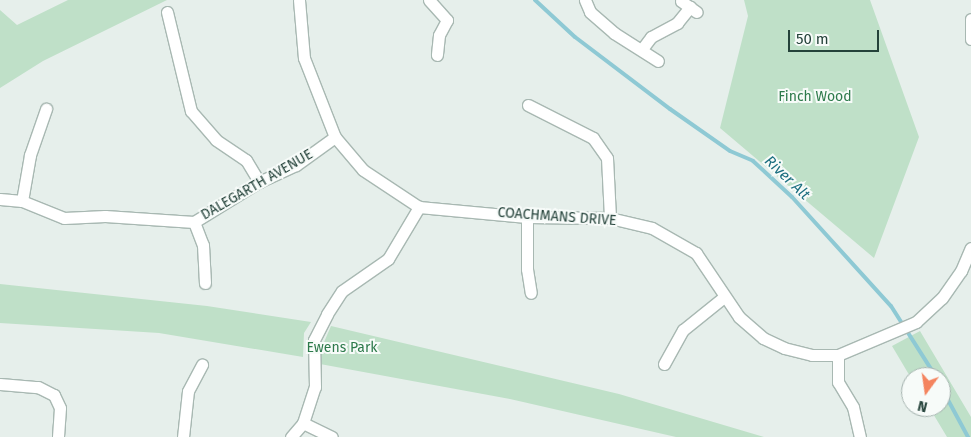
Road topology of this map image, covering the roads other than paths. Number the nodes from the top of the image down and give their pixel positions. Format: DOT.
graph roads {
  1 [pos="299,0"];
  2 [pos="429,0"];
  3 [pos="585,0"];
  4 [pos="689,6"];
  5 [pos="167,12"];
  6 [pos="971,19"];
  7 [pos="971,39"];
  8 [pos="642,49"];
  9 [pos="436,55"];
  10 [pos="658,61"];
  11 [pos="528,104"];
  12 [pos="46,109"];
  13 [pos="335,137"];
  14 [pos="258,182"];
  15 [pos="0,199"];
  16 [pos="22,201"];
  17 [pos="419,207"];
  18 [pos="527,217"];
  19 [pos="610,218"];
  20 [pos="194,222"];
  21 [pos="971,248"];
  22 [pos="961,271"];
  23 [pos="971,278"];
  24 [pos="205,283"];
  25 [pos="531,293"];
  26 [pos="724,297"];
  27 [pos="838,355"];
  28 [pos="664,364"];
  29 [pos="202,365"];
  30 [pos="0,384"];
  31 [pos="303,423"];
  32 [pos="58,437"];
  33 [pos="183,437"];
  34 [pos="291,437"];
  35 [pos="332,437"];
  36 [pos="860,437"];
  1 -- 13 [label="street, COACHMANS DRIVE"];
  2 -- 9 [label="street"];
  3 -- 8 [label="street"];
  4 -- 8 [label="street"];
  5 -- 14 [label="street"];
  6 -- 7 [label="street"];
  8 -- 10 [label="street"];
  11 -- 19 [label="street"];
  12 -- 16 [label="street"];
  13 -- 14 [label="street, DALEGARTH AVENUE"];
  13 -- 17 [label="street, COACHMANS DRIVE"];
  14 -- 20 [label="street, DALEGARTH AVENUE"];
  15 -- 16 [label="street, DALEGARTH AVENUE"];
  16 -- 20 [label="street, DALEGARTH AVENUE"];
  17 -- 18 [label="street, COACHMANS DRIVE"];
  17 -- 31 [label="street"];
  18 -- 19 [label="street, COACHMANS DRIVE"];
  18 -- 25 [label="street"];
  19 -- 26 [label="street, COACHMANS DRIVE"];
  20 -- 24 [label="street"];
  21 -- 22 [label="street, COACHMANS DRIVE"];
  22 -- 23 [label="street"];
  22 -- 27 [label="street, COACHMANS DRIVE"];
  26 -- 27 [label="street, COACHMANS DRIVE"];
  26 -- 28 [label="street"];
  27 -- 36 [label="street"];
  29 -- 33 [label="street"];
  30 -- 32 [label="street"];
  31 -- 34 [label="street"];
  31 -- 35 [label="street"];
}
